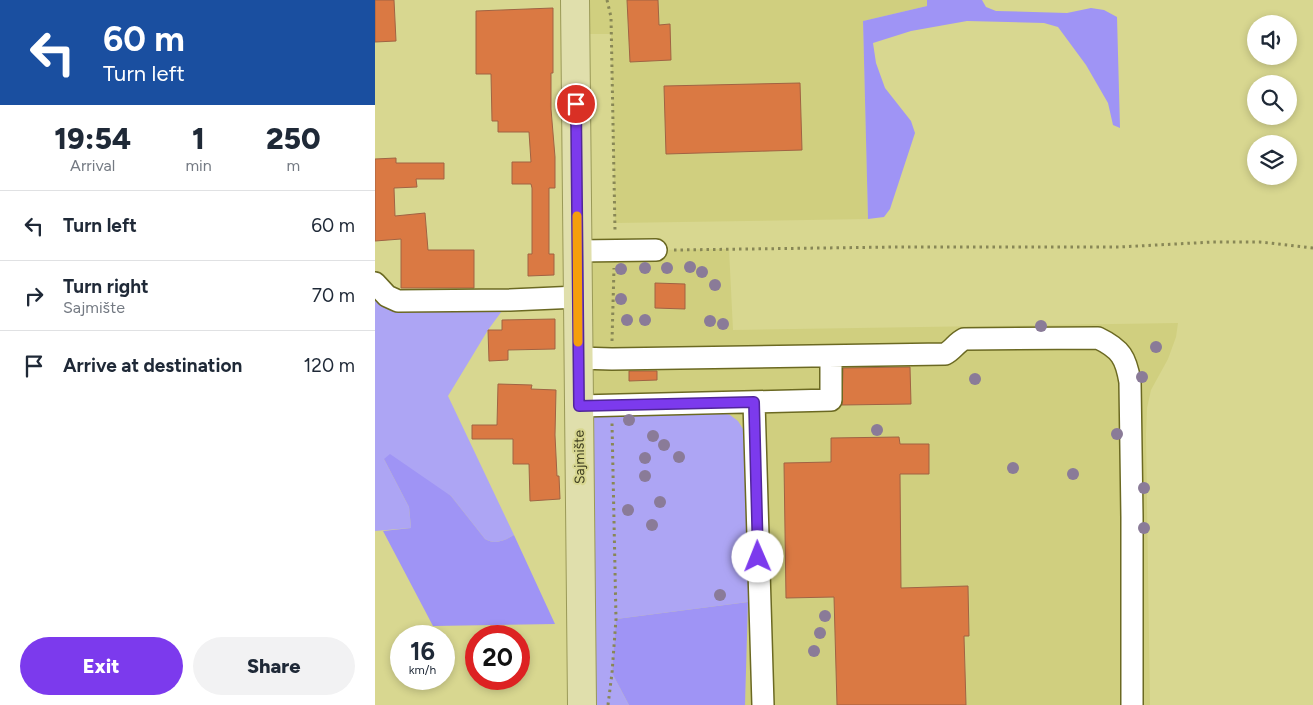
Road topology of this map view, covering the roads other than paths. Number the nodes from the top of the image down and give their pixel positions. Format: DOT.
graph roads {
  1 [pos="575,0"];
  2 [pos="656,250"];
  3 [pos="577,251"];
  4 [pos="375,283"];
  5 [pos="578,297"];
  6 [pos="831,356"];
  7 [pos="578,358"];
  8 [pos="754,402"];
  9 [pos="579,406"];
  10 [pos="582,705"];
  11 [pos="763,705"];
  12 [pos="1132,705"];
  1 -- 3 [label="main road, Sajmište"];
  2 -- 3 [label="street"];
  3 -- 5 [label="main road, Sajmište"];
  4 -- 5 [label="street"];
  5 -- 7 [label="main road, Sajmište"];
  6 -- 7 [label="street"];
  6 -- 8 [label="street"];
  6 -- 12 [label="street"];
  7 -- 9 [label="main road, Sajmište"];
  8 -- 9 [label="street"];
  8 -- 11 [label="street"];
  9 -- 10 [label="main road, Sajmište"];
}
